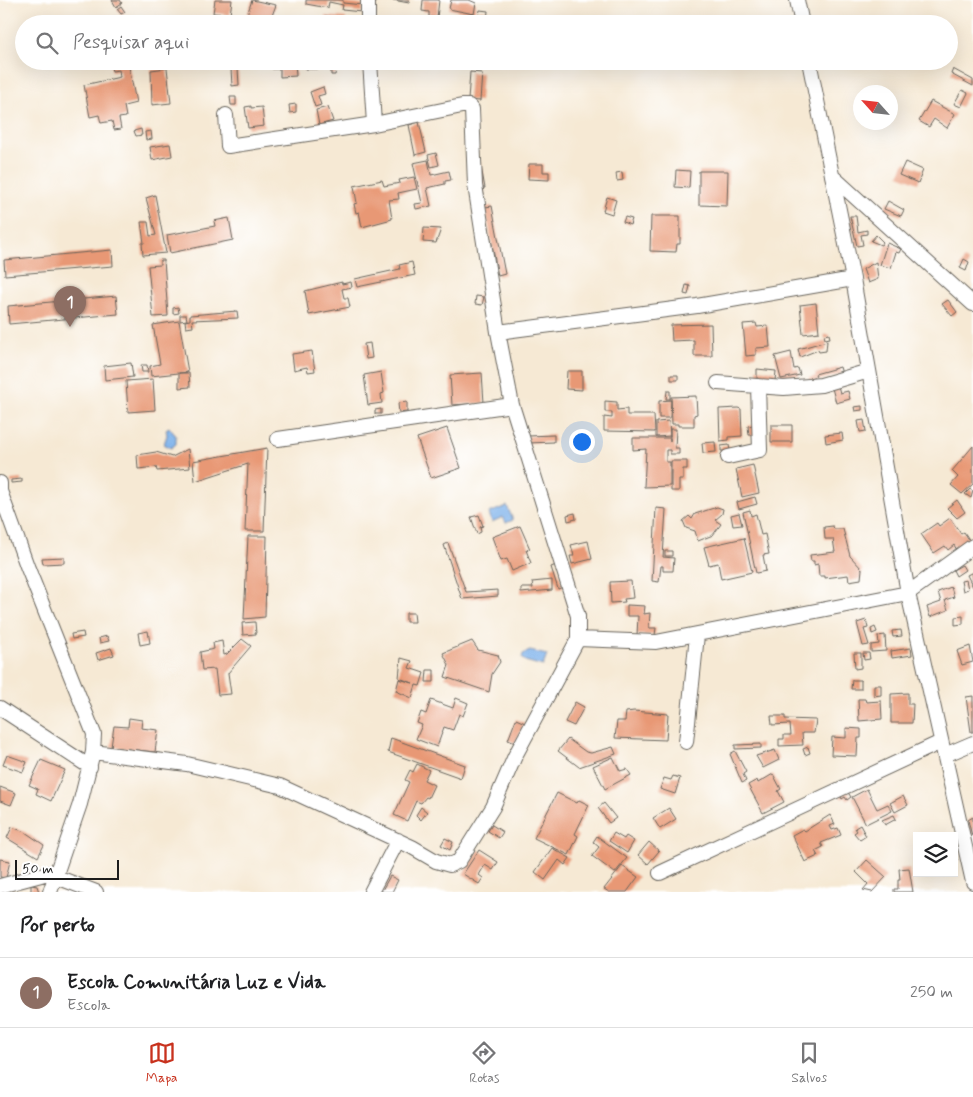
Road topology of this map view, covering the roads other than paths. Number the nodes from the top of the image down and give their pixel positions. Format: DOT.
graph roads {
  1 [pos="368,0"];
  2 [pos="797,0"];
  3 [pos="368,15"];
  4 [pos="800,15"];
  5 [pos="371,70"];
  6 [pos="811,70"];
  7 [pos="226,115"];
  8 [pos="374,124"];
  9 [pos="832,176"];
  10 [pos="853,279"];
  11 [pos="973,304"];
  12 [pos="498,332"];
  13 [pos="869,371"];
  14 [pos="718,383"];
  15 [pos="758,386"];
  16 [pos="512,405"];
  17 [pos="278,439"];
  18 [pos="728,457"];
  19 [pos="0,483"];
  20 [pos="973,546"];
  21 [pos="908,593"];
  22 [pos="697,635"];
  23 [pos="578,639"];
  24 [pos="0,708"];
  25 [pos="686,742"];
  26 [pos="973,743"];
  27 [pos="943,748"];
  28 [pos="93,752"];
  29 [pos="90,767"];
  30 [pos="398,840"];
  31 [pos="660,873"];
  32 [pos="55,874"];
  33 [pos="973,882"];
  34 [pos="0,886"];
  35 [pos="50,892"];
  36 [pos="96,892"];
  37 [pos="371,892"];
  1 -- 3 [label="street"];
  2 -- 4 [label="street"];
  5 -- 8 [label="street"];
  6 -- 9 [label="street"];
  7 -- 8 [label="street"];
  8 -- 12 [label="street"];
  9 -- 10 [label="street"];
  9 -- 11 [label="street"];
  10 -- 12 [label="street"];
  10 -- 13 [label="street"];
  12 -- 16 [label="street"];
  13 -- 15 [label="street"];
  13 -- 21 [label="street"];
  14 -- 15 [label="street"];
  15 -- 18 [label="street"];
  16 -- 17 [label="street"];
  16 -- 23 [label="street"];
  19 -- 28 [label="street"];
  20 -- 21 [label="street"];
  21 -- 22 [label="street"];
  21 -- 27 [label="street"];
  22 -- 23 [label="street"];
  22 -- 25 [label="street"];
  23 -- 30 [label="street"];
  24 -- 29 [label="street"];
  26 -- 27 [label="street"];
  27 -- 31 [label="street"];
  27 -- 33 [label="street"];
  28 -- 29 [label="street"];
  28 -- 30 [label="street"];
  29 -- 32 [label="street"];
  30 -- 37 [label="street"];
  32 -- 34 [label="street"];
  32 -- 35 [label="street"];
  32 -- 36 [label="street"];
}
